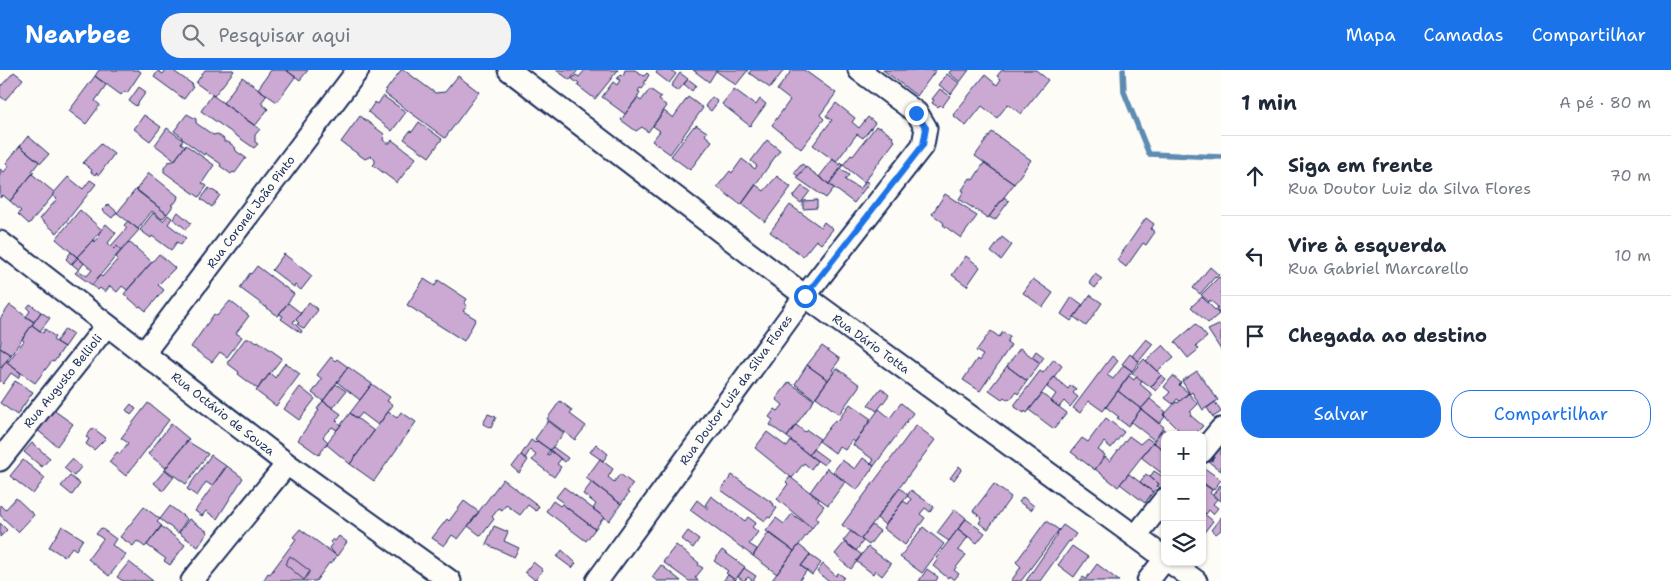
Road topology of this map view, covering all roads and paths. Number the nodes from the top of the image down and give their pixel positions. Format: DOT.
graph roads {
  1 [pos="358,70"];
  2 [pos="509,70"];
  3 [pos="859,70"];
  4 [pos="0,242"];
  5 [pos="805,296"];
  6 [pos="107,325"];
  7 [pos="144,353"];
  8 [pos="1221,429"];
  9 [pos="1206,447"];
  10 [pos="0,460"];
  11 [pos="287,464"];
  12 [pos="1161,504"];
  13 [pos="1135,537"];
  14 [pos="1161,556"];
  15 [pos="1161,564"];
  16 [pos="1175,566"];
  17 [pos="192,581"];
  18 [pos="450,581"];
  19 [pos="597,581"];
  20 [pos="1148,581"];
  21 [pos="1196,581"];
  1 -- 7 [label="street, Rua Coronel João Pinto"];
  2 -- 5 [label="street, Rua Dário Totta"];
  3 -- 5 [label="street, Rua Doutor Luiz da Silva Flores"];
  4 -- 6 [label="street, Rua Octávio de Souza"];
  5 -- 13 [label="street, Rua Dário Totta"];
  5 -- 19 [label="street, Rua Doutor Luiz da Silva Flores"];
  6 -- 7 [label="street, Rua Octávio de Souza"];
  6 -- 10 [label="street, Rua Augusto Bellioli"];
  7 -- 11 [label="street, Rua Octávio de Souza"];
  8 -- 9 [label="street"];
  11 -- 17 [label="street"];
  11 -- 18 [label="street, Rua Octávio de Souza"];
  12 -- 13 [label="street"];
  13 -- 14 [label="street, Rua Dário Totta"];
  15 -- 20 [label="street"];
  16 -- 21 [label="street"];
}
